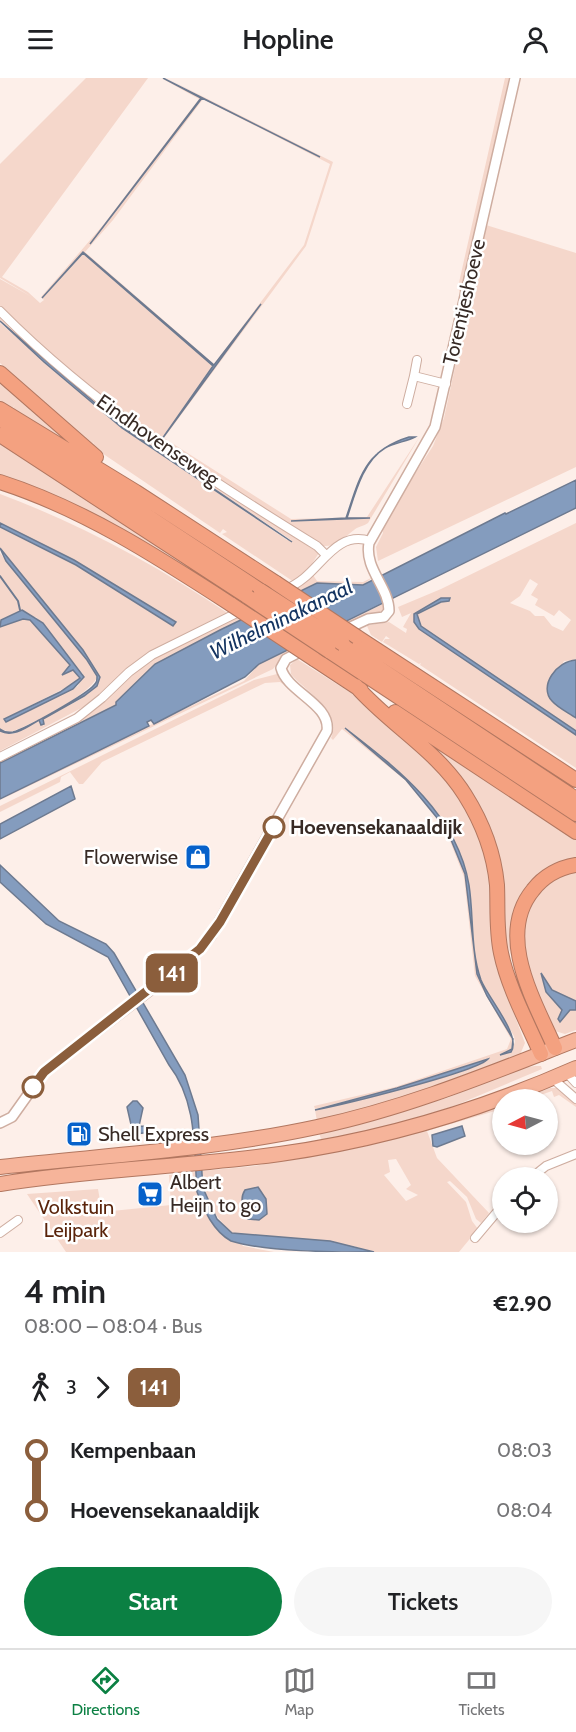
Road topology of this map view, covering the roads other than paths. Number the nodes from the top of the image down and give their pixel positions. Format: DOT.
graph roads {
  1 [pos="515,78"];
  2 [pos="0,311"];
  3 [pos="417,360"];
  4 [pos="0,373"];
  5 [pos="414,376"];
  6 [pos="446,384"];
  7 [pos="407,404"];
  8 [pos="0,409"];
  9 [pos="0,419"];
  10 [pos="0,435"];
  11 [pos="0,483"];
  12 [pos="136,492"];
  13 [pos="370,541"];
  14 [pos="326,555"];
  15 [pos="356,686"];
  16 [pos="0,757"];
  17 [pos="576,780"];
  18 [pos="576,799"];
  19 [pos="576,814"];
  20 [pos="576,832"];
  21 [pos="576,866"];
  22 [pos="576,1040"];
  23 [pos="555,1048"];
  24 [pos="541,1054"];
  25 [pos="571,1070"];
  26 [pos="552,1078"];
  27 [pos="576,1083"];
  28 [pos="576,1099"];
  29 [pos="0,1123"];
  30 [pos="103,1146"];
  31 [pos="60,1152"];
  32 [pos="576,1154"];
  33 [pos="118,1156"];
  34 [pos="44,1164"];
  35 [pos="0,1167"];
  36 [pos="545,1167"];
  37 [pos="0,1184"];
  38 [pos="492,1218"];
  39 [pos="18,1220"];
  40 [pos="0,1233"];
  41 [pos="475,1238"];
  1 -- 6 [label="street, Torentjeshoeve"];
  2 -- 14 [label="street, Eindhovenseweg"];
  3 -- 5 [label="street, Torentjeshoeve"];
  4 -- 12 [label="highway"];
  5 -- 6 [label="street, Torentjeshoeve"];
  5 -- 7 [label="street, Torentjeshoeve"];
  6 -- 13 [label="street, Torentjeshoeve"];
  8 -- 12 [label="highway"];
  9 -- 18 [label="highway, bridge"];
  10 -- 19 [label="highway, bridge"];
  11 -- 15 [label="highway, bridge"];
  12 -- 17 [label="highway, bridge"];
  13 -- 14 [label="street"];
  13 -- 29 [label="street"];
  14 -- 16 [label="street"];
  15 -- 20 [label="highway"];
  15 -- 24 [label="highway"];
  21 -- 23 [label="highway"];
  22 -- 23 [label="highway"];
  23 -- 24 [label="highway"];
  23 -- 25 [label="highway"];
  24 -- 26 [label="highway"];
  24 -- 33 [label="highway"];
  25 -- 26 [label="highway"];
  25 -- 27 [label="street"];
  26 -- 28 [label="street"];
  26 -- 37 [label="highway"];
  30 -- 33 [label="highway"];
  31 -- 34 [label="highway"];
  32 -- 36 [label="street"];
  33 -- 34 [label="highway"];
  34 -- 35 [label="highway"];
  38 -- 41 [label="street"];
  39 -- 40 [label="street"];
}
